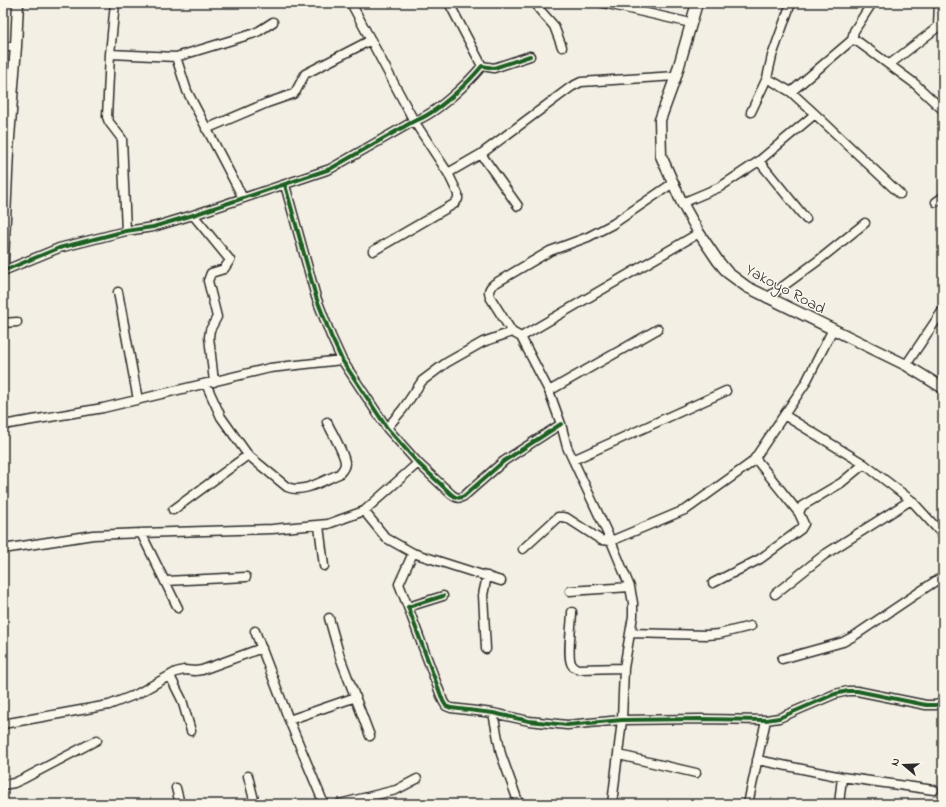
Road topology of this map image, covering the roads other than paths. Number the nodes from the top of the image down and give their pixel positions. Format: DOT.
graph roads {
  1 [pos="18,3"];
  2 [pos="115,3"];
  3 [pos="351,3"];
  4 [pos="449,3"];
  5 [pos="536,3"];
  6 [pos="603,3"];
  7 [pos="697,3"];
  8 [pos="791,3"];
  9 [pos="872,3"];
  10 [pos="939,4"];
  11 [pos="273,22"];
  12 [pos="691,24"];
  13 [pos="371,40"];
  14 [pos="852,40"];
  15 [pos="16,46"];
  16 [pos="3,47"];
  17 [pos="562,47"];
  18 [pos="110,54"];
  19 [pos="530,56"];
  20 [pos="176,57"];
  21 [pos="890,64"];
  22 [pos="482,66"];
  23 [pos="676,76"];
  24 [pos="767,78"];
  25 [pos="791,92"];
  26 [pos="943,110"];
  27 [pos="751,112"];
  28 [pos="815,114"];
  29 [pos="414,121"];
  30 [pos="206,128"];
  31 [pos="481,154"];
  32 [pos="759,161"];
  33 [pos="448,173"];
  34 [pos="673,183"];
  35 [pos="286,185"];
  36 [pos="900,194"];
  37 [pos="243,198"];
  38 [pos="682,203"];
  39 [pos="518,206"];
  40 [pos="194,215"];
  41 [pos="806,219"];
  42 [pos="865,223"];
  43 [pos="126,231"];
  44 [pos="699,233"];
  45 [pos="373,251"];
  46 [pos="3,263"];
  47 [pos="3,271"];
  48 [pos="118,292"];
  49 [pos="767,298"];
  50 [pos="943,310"];
  51 [pos="18,322"];
  52 [pos="3,323"];
  53 [pos="833,329"];
  54 [pos="658,330"];
  55 [pos="512,332"];
  56 [pos="521,337"];
  57 [pos="342,360"];
  58 [pos="906,365"];
  59 [pos="214,382"];
  60 [pos="206,384"];
  61 [pos="943,388"];
  62 [pos="549,391"];
  63 [pos="726,391"];
  64 [pos="138,400"];
  65 [pos="784,415"];
  66 [pos="327,422"];
  67 [pos="561,424"];
  68 [pos="3,425"];
  69 [pos="387,428"];
  70 [pos="248,455"];
  71 [pos="755,458"];
  72 [pos="573,460"];
  73 [pos="418,463"];
  74 [pos="864,464"];
  75 [pos="910,500"];
  76 [pos="173,510"];
  77 [pos="364,511"];
  78 [pos="799,513"];
  79 [pos="319,526"];
  80 [pos="141,533"];
  81 [pos="943,535"];
  82 [pos="611,541"];
  83 [pos="3,549"];
  84 [pos="523,549"];
  85 [pos="413,553"];
  86 [pos="324,566"];
  87 [pos="487,576"];
  88 [pos="943,576"];
  89 [pos="246,577"];
  90 [pos="166,581"];
  91 [pos="501,581"];
  92 [pos="714,583"];
  93 [pos="630,587"];
  94 [pos="570,591"];
  95 [pos="776,594"];
  96 [pos="443,596"];
  97 [pos="408,607"];
  98 [pos="178,608"];
  99 [pos="572,612"];
  100 [pos="329,618"];
  101 [pos="751,626"];
  102 [pos="255,631"];
  103 [pos="630,633"];
  104 [pos="262,648"];
  105 [pos="486,649"];
  106 [pos="782,659"];
  107 [pos="624,668"];
  108 [pos="170,676"];
  109 [pos="356,697"];
  110 [pos="943,702"];
  111 [pos="493,713"];
  112 [pos="289,720"];
  113 [pos="622,720"];
  114 [pos="766,720"];
  115 [pos="3,724"];
  116 [pos="191,731"];
  117 [pos="370,736"];
  118 [pos="97,740"];
  119 [pos="619,755"];
  120 [pos="757,760"];
  121 [pos="696,773"];
  122 [pos="248,776"];
  123 [pos="842,777"];
  124 [pos="417,780"];
  125 [pos="3,785"];
  126 [pos="176,788"];
  127 [pos="934,790"];
  128 [pos="180,804"];
  129 [pos="255,804"];
  130 [pos="324,804"];
  131 [pos="339,804"];
  132 [pos="519,804"];
  133 [pos="612,804"];
  134 [pos="748,804"];
  135 [pos="839,804"];
  1 -- 15 [label="main road"];
  2 -- 18 [label="street"];
  3 -- 13 [label="street"];
  4 -- 22 [label="street"];
  5 -- 17 [label="street"];
  6 -- 12 [label="street"];
  7 -- 12 [label="main road, Yakoyo Road"];
  8 -- 24 [label="street"];
  9 -- 14 [label="street"];
  10 -- 21 [label="street"];
  11 -- 20 [label="street"];
  12 -- 23 [label="main road, Yakoyo Road"];
  13 -- 29 [label="street"];
  13 -- 30 [label="street"];
  14 -- 21 [label="street"];
  14 -- 25 [label="street"];
  15 -- 16 [label="street"];
  15 -- 46 [label="main road"];
  18 -- 20 [label="street"];
  18 -- 43 [label="street"];
  19 -- 22 [label="street"];
  20 -- 30 [label="street"];
  21 -- 26 [label="street"];
  22 -- 29 [label="street"];
  23 -- 31 [label="street"];
  23 -- 34 [label="main road, Yakoyo Road"];
  24 -- 25 [label="street"];
  24 -- 27 [label="street"];
  25 -- 28 [label="street"];
  28 -- 32 [label="street"];
  28 -- 36 [label="street"];
  29 -- 33 [label="street"];
  29 -- 35 [label="street"];
  30 -- 37 [label="street"];
  31 -- 33 [label="street"];
  31 -- 39 [label="street"];
  32 -- 38 [label="street"];
  32 -- 41 [label="street"];
  33 -- 45 [label="street"];
  34 -- 38 [label="main road, Yakoyo Road"];
  34 -- 55 [label="street"];
  35 -- 37 [label="street"];
  35 -- 57 [label="street"];
  37 -- 40 [label="street"];
  38 -- 44 [label="main road, Yakoyo Road"];
  40 -- 43 [label="street"];
  40 -- 59 [label="street"];
  42 -- 49 [label="street"];
  43 -- 47 [label="street"];
  44 -- 49 [label="main road, Yakoyo Road"];
  44 -- 56 [label="street"];
  48 -- 64 [label="street"];
  49 -- 53 [label="main road, Yakoyo Road"];
  50 -- 58 [label="street"];
  51 -- 52 [label="street"];
  53 -- 58 [label="main road, Yakoyo Road"];
  53 -- 65 [label="street"];
  54 -- 62 [label="street"];
  55 -- 56 [label="street"];
  55 -- 69 [label="street"];
  56 -- 62 [label="street"];
  57 -- 59 [label="street"];
  57 -- 69 [label="street"];
  58 -- 61 [label="main road, Yakoyo Road"];
  59 -- 60 [label="street"];
  60 -- 64 [label="street"];
  60 -- 70 [label="street"];
  62 -- 67 [label="street"];
  63 -- 72 [label="street"];
  64 -- 68 [label="street"];
  65 -- 71 [label="street"];
  65 -- 74 [label="street"];
  66 -- 70 [label="street"];
  67 -- 72 [label="street"];
  67 -- 73 [label="street"];
  69 -- 73 [label="street"];
  70 -- 76 [label="street"];
  71 -- 78 [label="street"];
  71 -- 82 [label="street"];
  72 -- 82 [label="street"];
  73 -- 77 [label="street"];
  74 -- 75 [label="street"];
  74 -- 78 [label="street"];
  75 -- 81 [label="street"];
  75 -- 95 [label="street"];
  77 -- 79 [label="street"];
  77 -- 85 [label="street"];
  78 -- 92 [label="street"];
  79 -- 80 [label="street"];
  79 -- 86 [label="street"];
  80 -- 83 [label="street"];
  80 -- 90 [label="street"];
  82 -- 84 [label="street"];
  82 -- 93 [label="street"];
  85 -- 87 [label="street"];
  85 -- 97 [label="street"];
  87 -- 91 [label="street"];
  87 -- 105 [label="street"];
  88 -- 106 [label="street"];
  89 -- 90 [label="street"];
  90 -- 98 [label="street"];
  93 -- 94 [label="street"];
  93 -- 103 [label="street"];
  96 -- 97 [label="street"];
  97 -- 111 [label="street"];
  99 -- 107 [label="street"];
  100 -- 109 [label="street"];
  101 -- 103 [label="street"];
  102 -- 104 [label="street"];
  103 -- 107 [label="street"];
  104 -- 108 [label="street"];
  104 -- 112 [label="street"];
  107 -- 113 [label="street"];
  108 -- 115 [label="street"];
  108 -- 116 [label="street"];
  109 -- 112 [label="street"];
  109 -- 117 [label="street"];
  110 -- 114 [label="street"];
  111 -- 113 [label="street"];
  111 -- 132 [label="street"];
  112 -- 130 [label="street"];
  113 -- 114 [label="street"];
  113 -- 119 [label="street"];
  114 -- 120 [label="street"];
  118 -- 125 [label="street"];
  119 -- 121 [label="street"];
  119 -- 133 [label="street"];
  120 -- 123 [label="street"];
  120 -- 134 [label="street"];
  122 -- 129 [label="street"];
  123 -- 127 [label="street"];
  123 -- 135 [label="street"];
  124 -- 131 [label="street"];
  126 -- 128 [label="street"];
}
